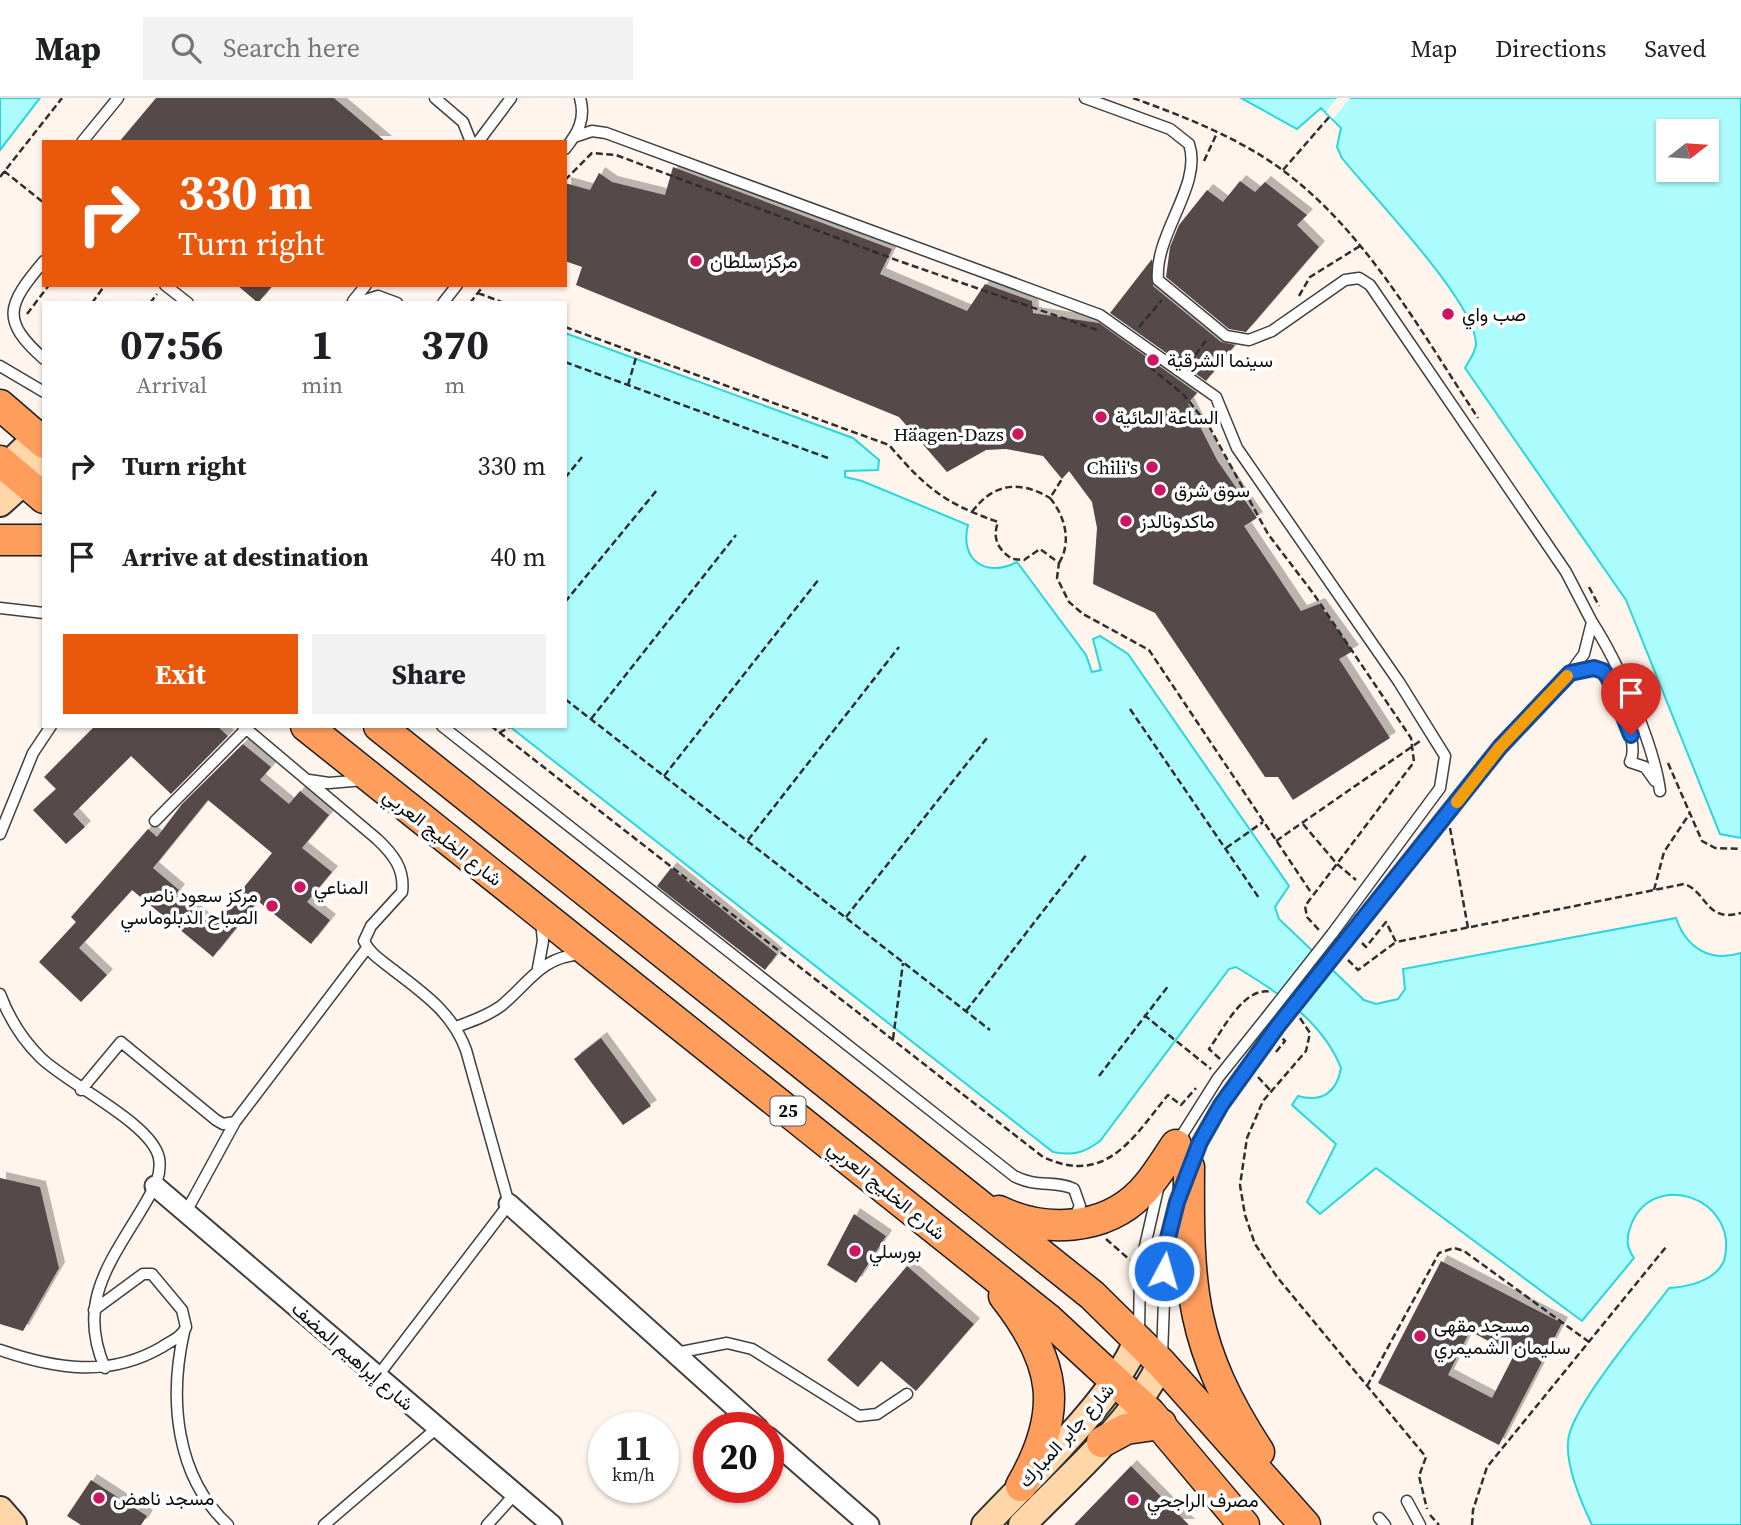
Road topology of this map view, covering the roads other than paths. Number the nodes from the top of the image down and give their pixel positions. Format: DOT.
graph roads {
  1 [pos="118,98"];
  2 [pos="435,98"];
  3 [pos="511,98"];
  4 [pos="580,98"];
  5 [pos="1085,98"];
  6 [pos="574,137"];
  7 [pos="84,140"];
  8 [pos="470,140"];
  9 [pos="480,140"];
  10 [pos="567,146"];
  11 [pos="42,264"];
  12 [pos="168,287"];
  13 [pos="455,287"];
  14 [pos="185,301"];
  15 [pos="361,301"];
  16 [pos="392,301"];
  17 [pos="445,301"];
  18 [pos="42,357"];
  19 [pos="0,366"];
  20 [pos="42,391"];
  21 [pos="0,405"];
  22 [pos="25,465"];
  23 [pos="0,503"];
  24 [pos="42,540"];
  25 [pos="0,541"];
  26 [pos="0,608"];
  27 [pos="42,613"];
  28 [pos="1592,622"];
  29 [pos="1570,673"];
  30 [pos="50,728"];
  31 [pos="244,728"];
  32 [pos="308,728"];
  33 [pos="382,728"];
  34 [pos="445,728"];
  35 [pos="305,778"];
  36 [pos="370,780"];
  37 [pos="155,821"];
  38 [pos="0,834"];
  39 [pos="538,911"];
  40 [pos="368,948"];
  41 [pos="593,955"];
  42 [pos="538,968"];
  43 [pos="0,994"];
  44 [pos="456,1027"];
  45 [pos="81,1090"];
  46 [pos="235,1122"];
  47 [pos="1183,1156"];
  48 [pos="955,1184"];
  49 [pos="155,1185"];
  50 [pos="509,1204"];
  51 [pos="186,1212"];
  52 [pos="1068,1224"];
  53 [pos="972,1258"];
  54 [pos="94,1310"];
  55 [pos="184,1332"];
  56 [pos="1138,1339"];
  57 [pos="0,1350"];
  58 [pos="675,1353"];
  59 [pos="1161,1363"];
  60 [pos="106,1368"];
  61 [pos="377,1377"];
  62 [pos="1117,1379"];
  63 [pos="907,1394"];
  64 [pos="1138,1400"];
  65 [pos="740,1412"];
  66 [pos="1161,1424"];
  67 [pos="437,1428"];
  68 [pos="1102,1442"];
  69 [pos="784,1451"];
  70 [pos="1021,1486"];
  71 [pos="515,1494"];
  72 [pos="1407,1501"];
  73 [pos="0,1510"];
  74 [pos="13,1525"];
  75 [pos="228,1525"];
  76 [pos="324,1525"];
  77 [pos="487,1525"];
  78 [pos="552,1525"];
  79 [pos="869,1525"];
  80 [pos="985,1525"];
  81 [pos="1022,1525"];
  82 [pos="1244,1525"];
  83 [pos="1306,1525"];
  84 [pos="1420,1525"];
  1 -- 7 [label="lane"];
  2 -- 8 [label="lane"];
  3 -- 9 [label="lane"];
  4 -- 6 [label="lane"];
  5 -- 28 [label="lane"];
  6 -- 10 [label="lane"];
  6 -- 47 [label="lane, bridge"];
  11 -- 18 [label="lane"];
  12 -- 14 [label="lane"];
  13 -- 17 [label="lane"];
  15 -- 16 [label="lane"];
  19 -- 20 [label="lane"];
  21 -- 22 [label="main road"];
  22 -- 23 [label="main road"];
  24 -- 25 [label="main road"];
  26 -- 27 [label="lane"];
  28 -- 29 [label="lane"];
  28 -- 29 [label="lane"];
  29 -- 47 [label="lane, bridge"];
  30 -- 38 [label="lane"];
  31 -- 35 [label="lane"];
  31 -- 37 [label="lane"];
  32 -- 36 [label="main road, شارع الخليج العربي / 25"];
  33 -- 48 [label="main road, 25"];
  34 -- 52 [label="lane"];
  35 -- 36 [label="lane"];
  35 -- 40 [label="lane"];
  36 -- 39 [label="main road, شارع الخليج العربي / 25"];
  39 -- 41 [label="main road, شارع الخليج العربي / 25"];
  39 -- 42 [label="lane"];
  40 -- 44 [label="lane"];
  40 -- 46 [label="lane"];
  41 -- 42 [label="lane"];
  41 -- 53 [label="main road, شارع الخليج العربي / 25"];
  42 -- 44 [label="lane"];
  43 -- 45 [label="lane"];
  44 -- 50 [label="lane"];
  45 -- 46 [label="lane"];
  45 -- 49 [label="lane"];
  46 -- 51 [label="lane"];
  47 -- 52 [label="main road"];
  47 -- 56 [label="lane"];
  47 -- 59 [label="lane"];
  47 -- 83 [label="main road"];
  48 -- 52 [label="main road"];
  48 -- 56 [label="main road, 25"];
  49 -- 51 [label="street, شارع إبراهيم المضف"];
  49 -- 54 [label="lane"];
  50 -- 58 [label="street"];
  50 -- 61 [label="lane"];
  51 -- 61 [label="street, شارع إبراهيم المضف"];
  53 -- 62 [label="main road, شارع الخليج العربي / 25"];
  53 -- 70 [label="main road"];
  54 -- 55 [label="lane"];
  54 -- 60 [label="lane"];
  55 -- 60 [label="lane"];
  55 -- 75 [label="lane"];
  56 -- 59 [label="main road, 25"];
  56 -- 62 [label="main road, شارع جابر المبارك"];
  57 -- 60 [label="lane"];
  58 -- 63 [label="lane"];
  58 -- 65 [label="street"];
  59 -- 64 [label="main road, شارع جابر المبارك"];
  59 -- 83 [label="main road, 25"];
  61 -- 67 [label="street, شارع إبراهيم المضف"];
  62 -- 64 [label="main road, شارع الخليج العربي / 25"];
  62 -- 70 [label="main road, شارع جابر المبارك"];
  64 -- 66 [label="main road, شارع الخليج العربي / 25"];
  64 -- 68 [label="main road, شارع جابر المبارك"];
  66 -- 68 [label="main road"];
  66 -- 82 [label="main road, شارع الخليج العربي / 25"];
  67 -- 71 [label="street, شارع إبراهيم المضف"];
  67 -- 76 [label="lane"];
  68 -- 81 [label="main road, شارع جابر المبارك"];
  69 -- 79 [label="street"];
  70 -- 80 [label="main road, شارع جابر المبارك"];
  71 -- 77 [label="lane"];
  71 -- 78 [label="street, شارع إبراهيم المضف"];
  72 -- 84 [label="lane"];
  73 -- 74 [label="main road"];
}
